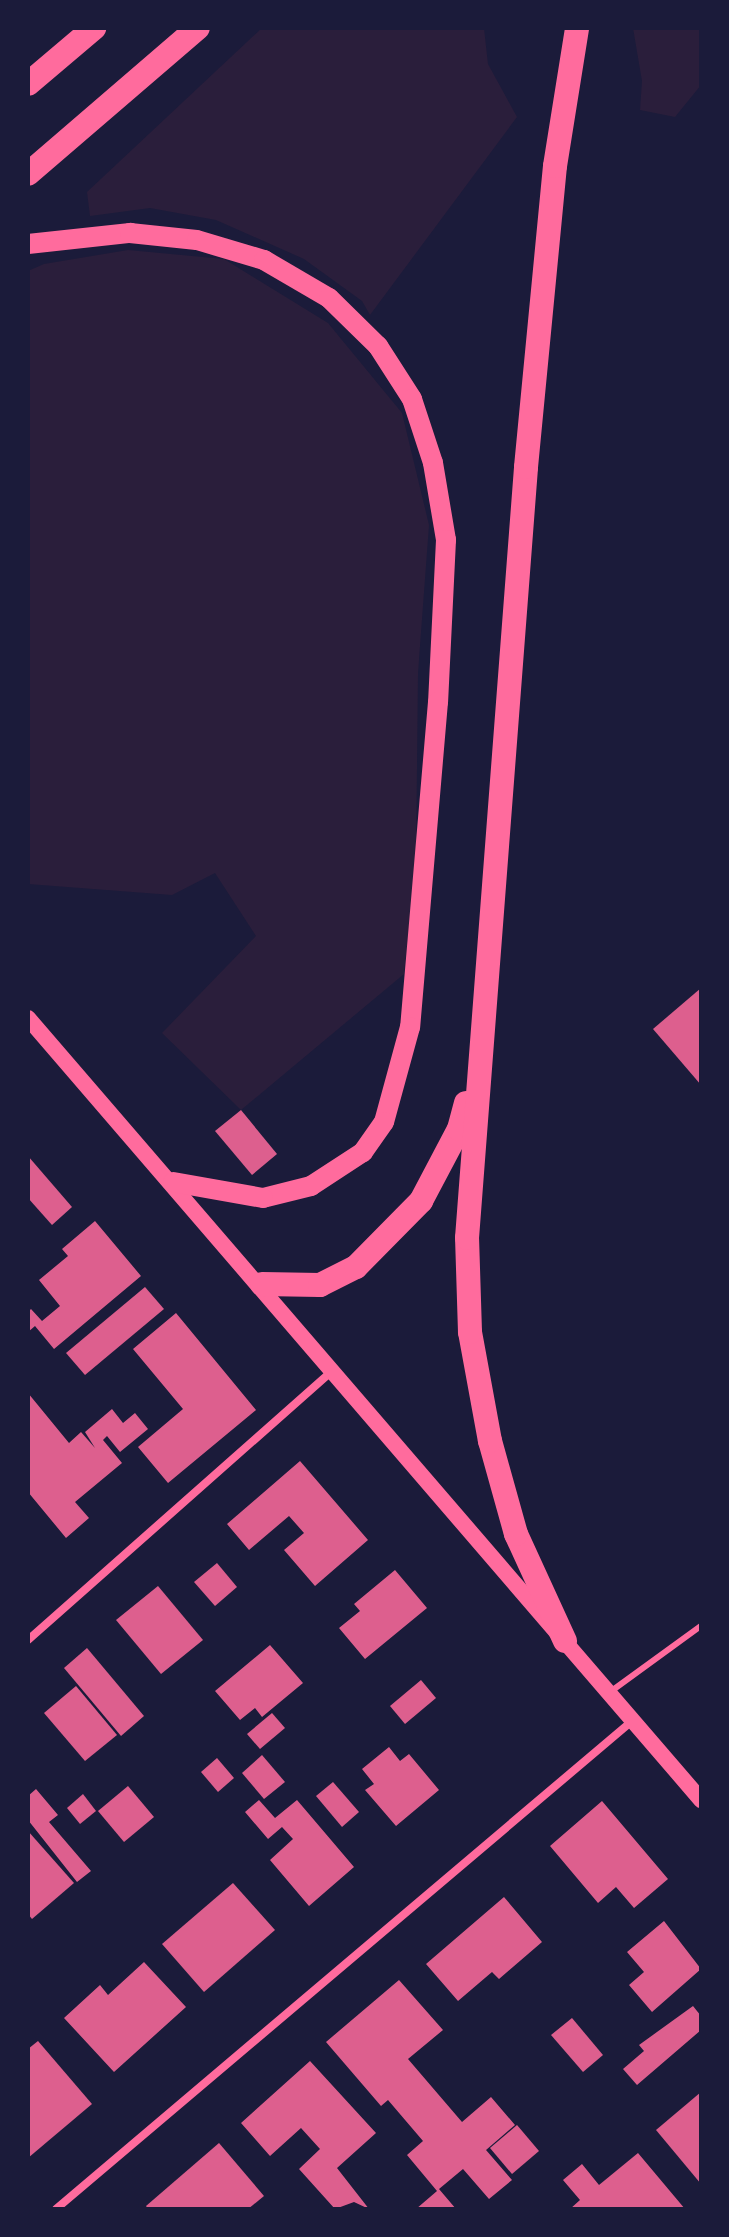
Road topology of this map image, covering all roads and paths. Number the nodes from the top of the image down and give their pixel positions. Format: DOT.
graph roads {
  1 [pos="94,28"];
  2 [pos="198,28"];
  3 [pos="577,28"];
  4 [pos="28,84"];
  5 [pos="28,174"];
  6 [pos="28,244"];
  7 [pos="28,1018"];
  8 [pos="479,1058"];
  9 [pos="173,1182"];
  10 [pos="262,1284"];
  11 [pos="334,1369"];
  12 [pos="701,1626"];
  13 [pos="28,1640"];
  14 [pos="565,1641"];
  15 [pos="610,1692"];
  16 [pos="634,1719"];
  17 [pos="701,1800"];
  18 [pos="56,2209"];
  1 -- 4 [label="highway"];
  2 -- 5 [label="highway"];
  3 -- 8 [label="highway"];
  6 -- 9 [label="main road"];
  7 -- 9 [label="main road"];
  8 -- 10 [label="highway"];
  8 -- 14 [label="highway"];
  9 -- 10 [label="main road"];
  10 -- 11 [label="main road"];
  11 -- 13 [label="street"];
  11 -- 14 [label="main road"];
  12 -- 15 [label="lane"];
  14 -- 15 [label="main road"];
  15 -- 16 [label="main road"];
  16 -- 17 [label="main road"];
  16 -- 18 [label="street"];
}
